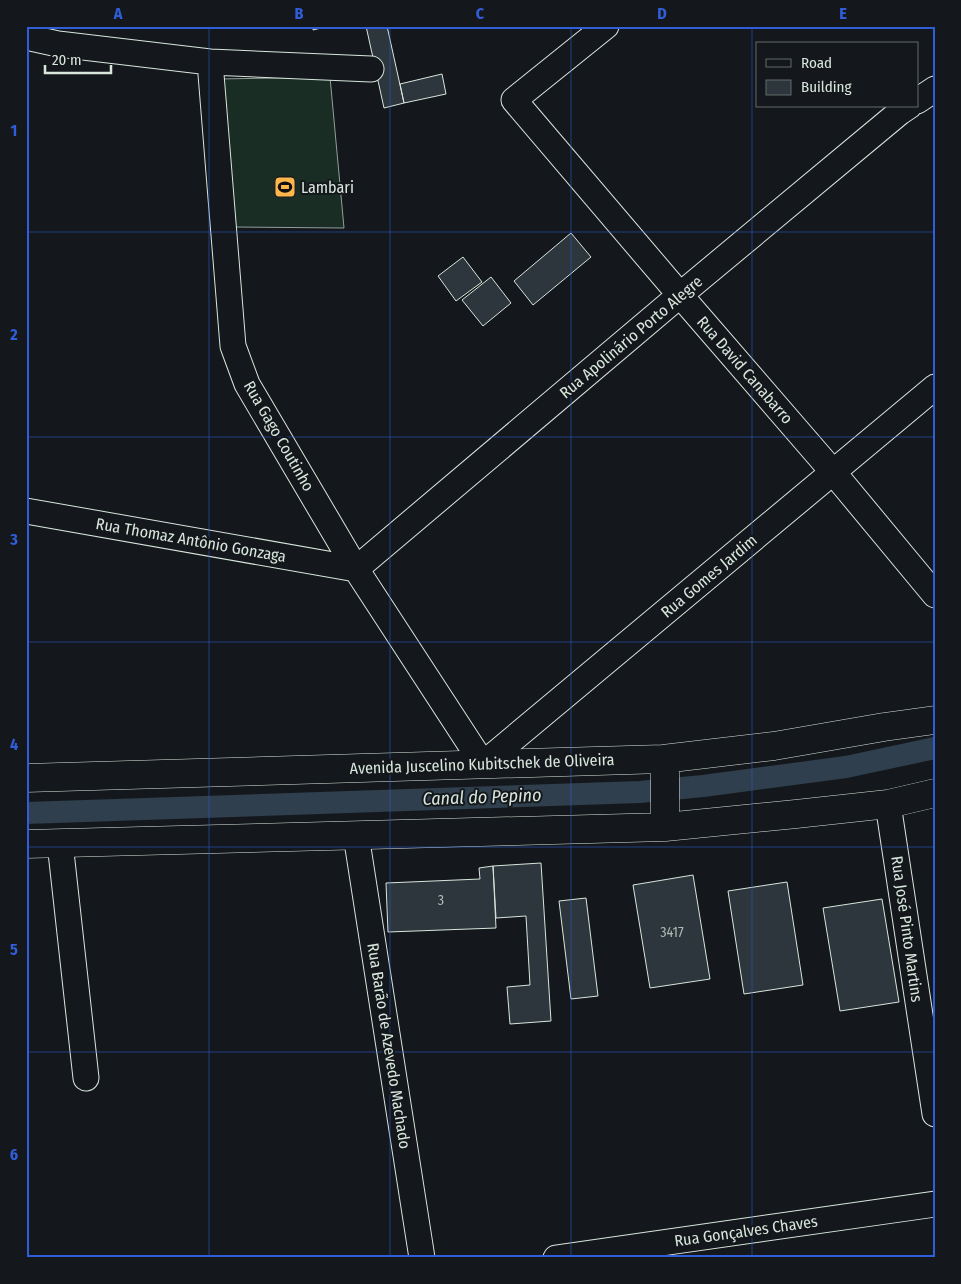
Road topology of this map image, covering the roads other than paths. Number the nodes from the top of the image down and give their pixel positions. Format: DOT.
graph roads {
  1 [pos="606,26"];
  2 [pos="26,37"];
  3 [pos="210,62"];
  4 [pos="372,69"];
  5 [pos="935,89"];
  6 [pos="918,99"];
  7 [pos="906,108"];
  8 [pos="680,295"];
  9 [pos="935,387"];
  10 [pos="833,472"];
  11 [pos="26,511"];
  12 [pos="356,570"];
  13 [pos="935,595"];
  14 [pos="935,720"];
  15 [pos="483,764"];
  16 [pos="664,766"];
  17 [pos="26,778"];
  18 [pos="935,793"];
  19 [pos="888,804"];
  20 [pos="665,820"];
  21 [pos="356,835"];
  22 [pos="60,843"];
  23 [pos="26,844"];
  24 [pos="86,1078"];
  25 [pos="935,1114"];
  26 [pos="935,1204"];
  27 [pos="422,1258"];
  28 [pos="556,1258"];
  1 -- 8 [label="street, Rua David Canabarro"];
  2 -- 3 [label="street"];
  3 -- 4 [label="street"];
  3 -- 12 [label="street, Rua Gago Coutinho"];
  5 -- 6 [label="street"];
  7 -- 8 [label="street, Rua Apolinário Porto Alegre"];
  8 -- 10 [label="street, Rua David Canabarro"];
  8 -- 12 [label="street, Rua Apolinário Porto Alegre"];
  9 -- 10 [label="street, Rua Gomes Jardim"];
  10 -- 13 [label="street, Rua David Canabarro"];
  10 -- 15 [label="street, Rua Gomes Jardim"];
  11 -- 12 [label="street, Rua Thomaz Antônio Gonzaga"];
  12 -- 15 [label="street, Rua Gago Coutinho"];
  14 -- 16 [label="main road, Avenida Juscelino Kubitschek de Oliveira"];
  15 -- 16 [label="main road, Avenida Juscelino Kubitschek de Oliveira"];
  15 -- 17 [label="main road, Avenida Juscelino Kubitschek de Oliveira"];
  16 -- 20 [label="main road"];
  18 -- 19 [label="main road"];
  19 -- 20 [label="main road"];
  19 -- 25 [label="street, Rua José Pinto Martins"];
  20 -- 21 [label="main road"];
  21 -- 22 [label="main road"];
  21 -- 27 [label="street, Rua Barão de Azevedo Machado"];
  22 -- 23 [label="main road"];
  22 -- 24 [label="street"];
  26 -- 28 [label="street, Rua Gonçalves Chaves"];
}
